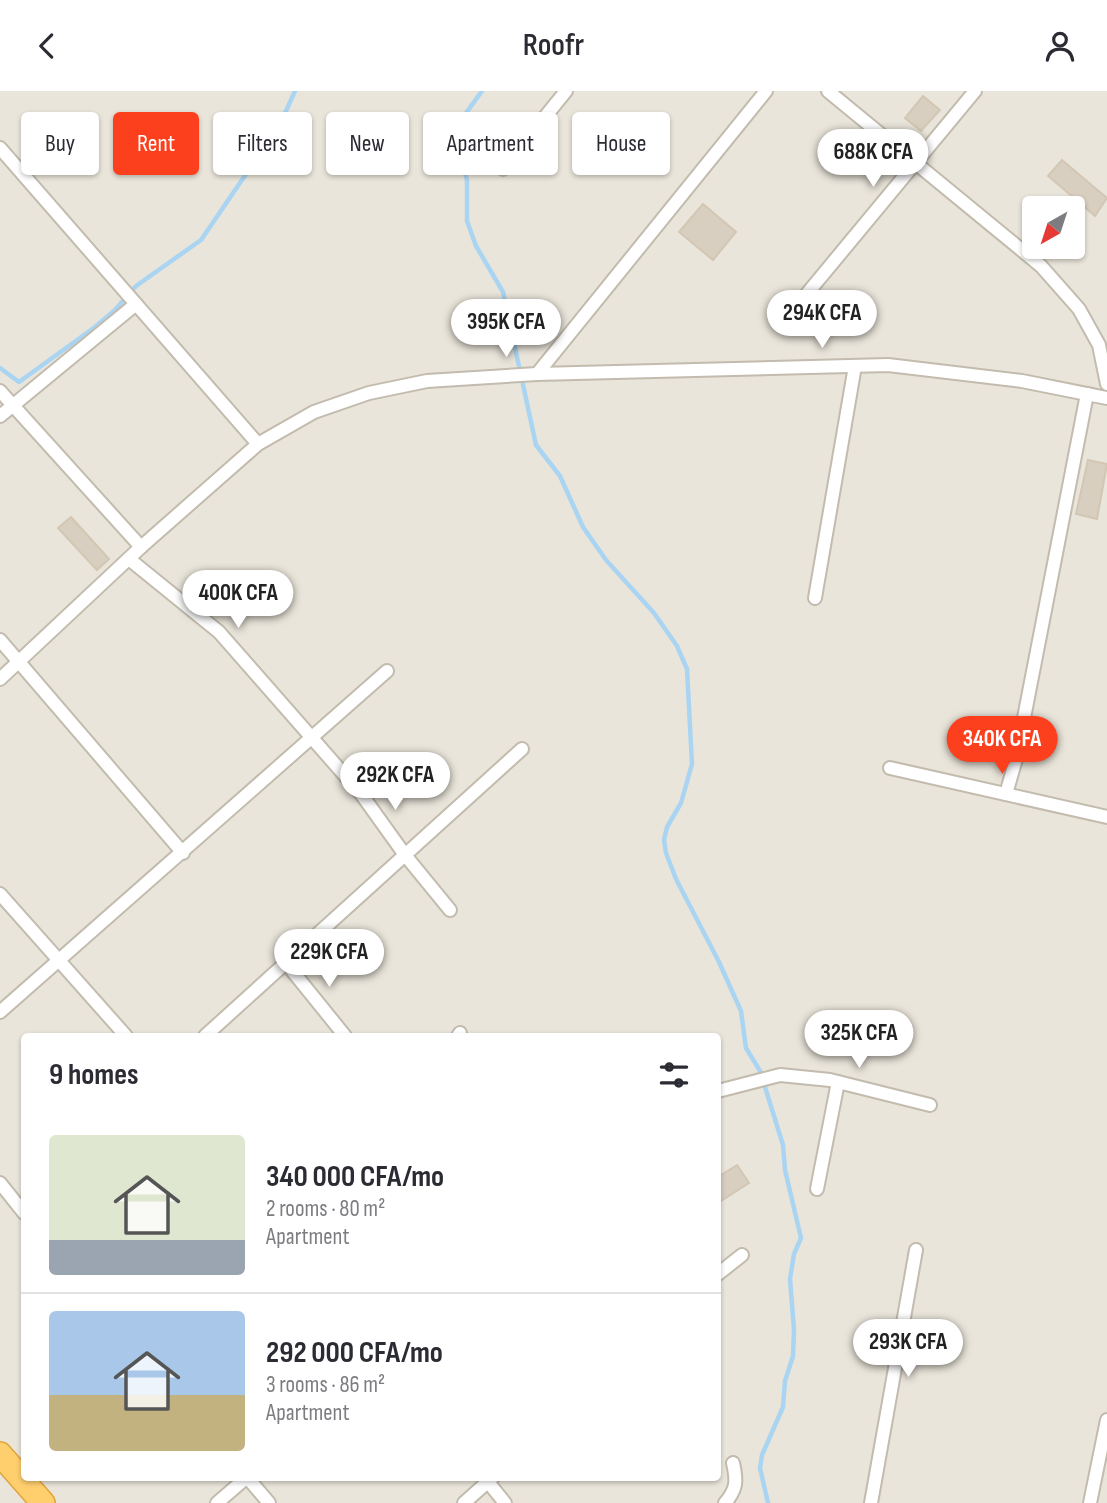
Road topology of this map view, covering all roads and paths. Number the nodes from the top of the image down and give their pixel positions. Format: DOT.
graph roads {
  1 [pos="566,91"];
  2 [pos="766,91"];
  3 [pos="828,91"];
  4 [pos="975,91"];
  5 [pos="549,112"];
  6 [pos="0,148"];
  7 [pos="916,162"];
  8 [pos="136,304"];
  9 [pos="796,307"];
  10 [pos="855,366"];
  11 [pos="535,374"];
  12 [pos="1107,384"];
  13 [pos="0,391"];
  14 [pos="1087,394"];
  15 [pos="1107,398"];
  16 [pos="13,405"];
  17 [pos="0,416"];
  18 [pos="258,444"];
  19 [pos="141,547"];
  20 [pos="130,559"];
  21 [pos="815,598"];
  22 [pos="0,640"];
  23 [pos="20,662"];
  24 [pos="387,671"];
  25 [pos="0,679"];
  26 [pos="311,739"];
  27 [pos="522,749"];
  28 [pos="890,768"];
  29 [pos="1006,795"];
  30 [pos="1107,817"];
  31 [pos="183,853"];
  32 [pos="405,855"];
  33 [pos="0,894"];
  34 [pos="450,910"];
  35 [pos="61,961"];
  36 [pos="286,963"];
  37 [pos="0,1012"];
  38 [pos="123,1033"];
  39 [pos="208,1033"];
  40 [pos="343,1033"];
  41 [pos="838,1082"];
  42 [pos="721,1090"];
  43 [pos="930,1105"];
  44 [pos="0,1183"];
  45 [pos="817,1189"];
  46 [pos="21,1209"];
  47 [pos="916,1250"];
  48 [pos="742,1255"];
  49 [pos="721,1272"];
  50 [pos="1107,1420"];
  51 [pos="733,1462"];
  52 [pos="28,1481"];
  53 [pos="242,1481"];
  54 [pos="250,1481"];
  55 [pos="486,1481"];
  56 [pos="489,1481"];
  57 [pos="43,1503"];
  58 [pos="217,1503"];
  59 [pos="268,1503"];
  60 [pos="464,1503"];
  61 [pos="505,1503"];
  62 [pos="725,1503"];
  63 [pos="870,1503"];
  64 [pos="1090,1503"];
  1 -- 5 [label="street"];
  2 -- 11 [label="street"];
  3 -- 7 [label="street"];
  4 -- 7 [label="street"];
  6 -- 8 [label="street"];
  7 -- 9 [label="street"];
  7 -- 12 [label="street"];
  8 -- 16 [label="street"];
  8 -- 18 [label="street"];
  10 -- 11 [label="street"];
  10 -- 14 [label="street"];
  10 -- 21 [label="street"];
  11 -- 18 [label="street"];
  13 -- 16 [label="street"];
  14 -- 15 [label="street"];
  14 -- 29 [label="street"];
  16 -- 17 [label="street"];
  16 -- 19 [label="street"];
  18 -- 19 [label="street"];
  19 -- 20 [label="street"];
  20 -- 23 [label="street"];
  20 -- 26 [label="street"];
  22 -- 23 [label="street"];
  23 -- 25 [label="street"];
  23 -- 31 [label="street"];
  24 -- 26 [label="street"];
  26 -- 31 [label="street"];
  26 -- 32 [label="street"];
  27 -- 32 [label="street"];
  28 -- 29 [label="street"];
  29 -- 30 [label="street"];
  31 -- 35 [label="street"];
  32 -- 34 [label="street"];
  32 -- 36 [label="street"];
  33 -- 35 [label="street"];
  35 -- 37 [label="street"];
  35 -- 38 [label="street"];
  36 -- 39 [label="street"];
  36 -- 40 [label="street"];
  41 -- 42 [label="street"];
  41 -- 43 [label="street"];
  41 -- 45 [label="street"];
  44 -- 46 [label="street"];
  47 -- 63 [label="street"];
  48 -- 49 [label="street"];
  50 -- 64 [label="street"];
  51 -- 62 [label="street"];
  52 -- 57 [label="highway"];
  53 -- 58 [label="street"];
  54 -- 59 [label="street"];
  55 -- 60 [label="street"];
  56 -- 61 [label="street"];
}
